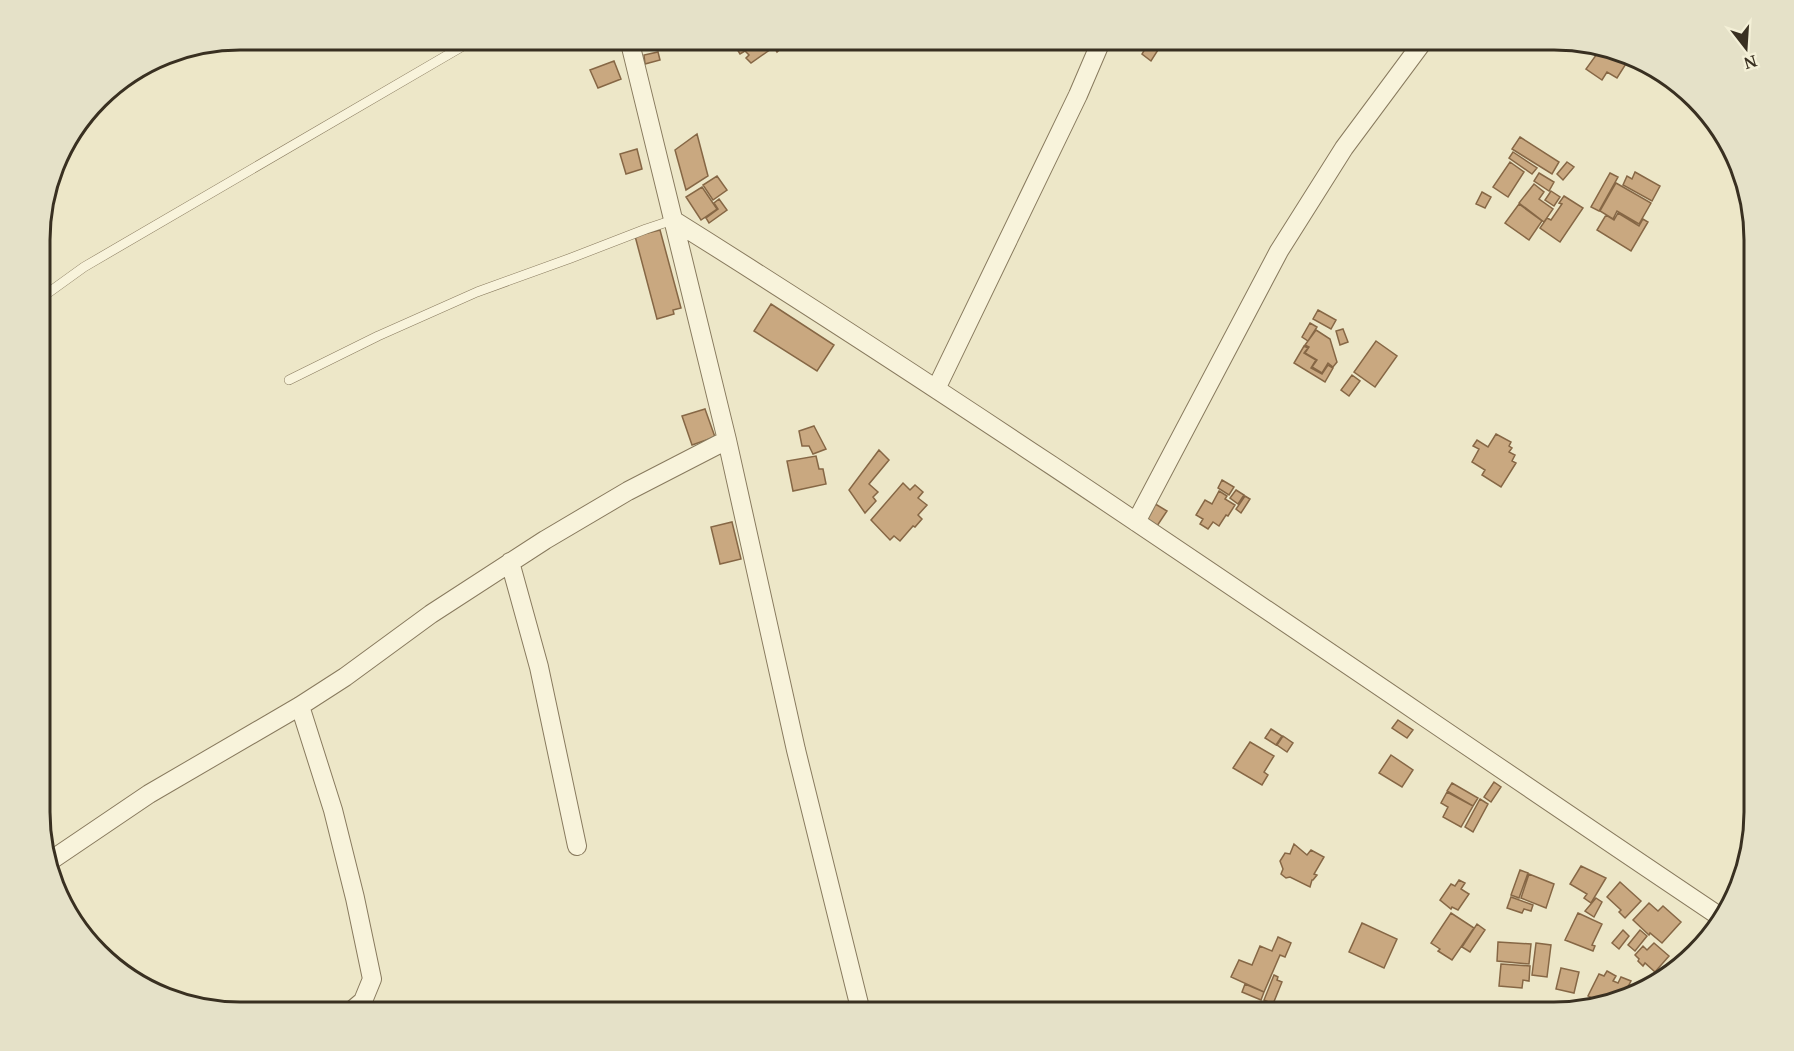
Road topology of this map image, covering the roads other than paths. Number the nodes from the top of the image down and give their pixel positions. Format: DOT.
graph roads {
  1 [pos="456,50"];
  2 [pos="632,50"];
  3 [pos="1097,50"];
  4 [pos="1417,50"];
  5 [pos="673,220"];
  6 [pos="50,292"];
  7 [pos="289,380"];
  8 [pos="936,389"];
  9 [pos="727,440"];
  10 [pos="1136,522"];
  11 [pos="510,562"];
  12 [pos="300,706"];
  13 [pos="577,846"];
  14 [pos="56,857"];
  15 [pos="1716,910"];
  16 [pos="362,1002"];
  17 [pos="858,1002"];
  1 -- 6 [label="lane"];
  2 -- 5 [label="street"];
  3 -- 8 [label="street"];
  4 -- 10 [label="street"];
  5 -- 7 [label="lane"];
  5 -- 8 [label="street"];
  5 -- 9 [label="street"];
  8 -- 10 [label="street"];
  9 -- 11 [label="street"];
  9 -- 17 [label="street"];
  10 -- 15 [label="street"];
  11 -- 12 [label="street"];
  11 -- 13 [label="street"];
  12 -- 14 [label="street"];
  12 -- 16 [label="street"];
}
